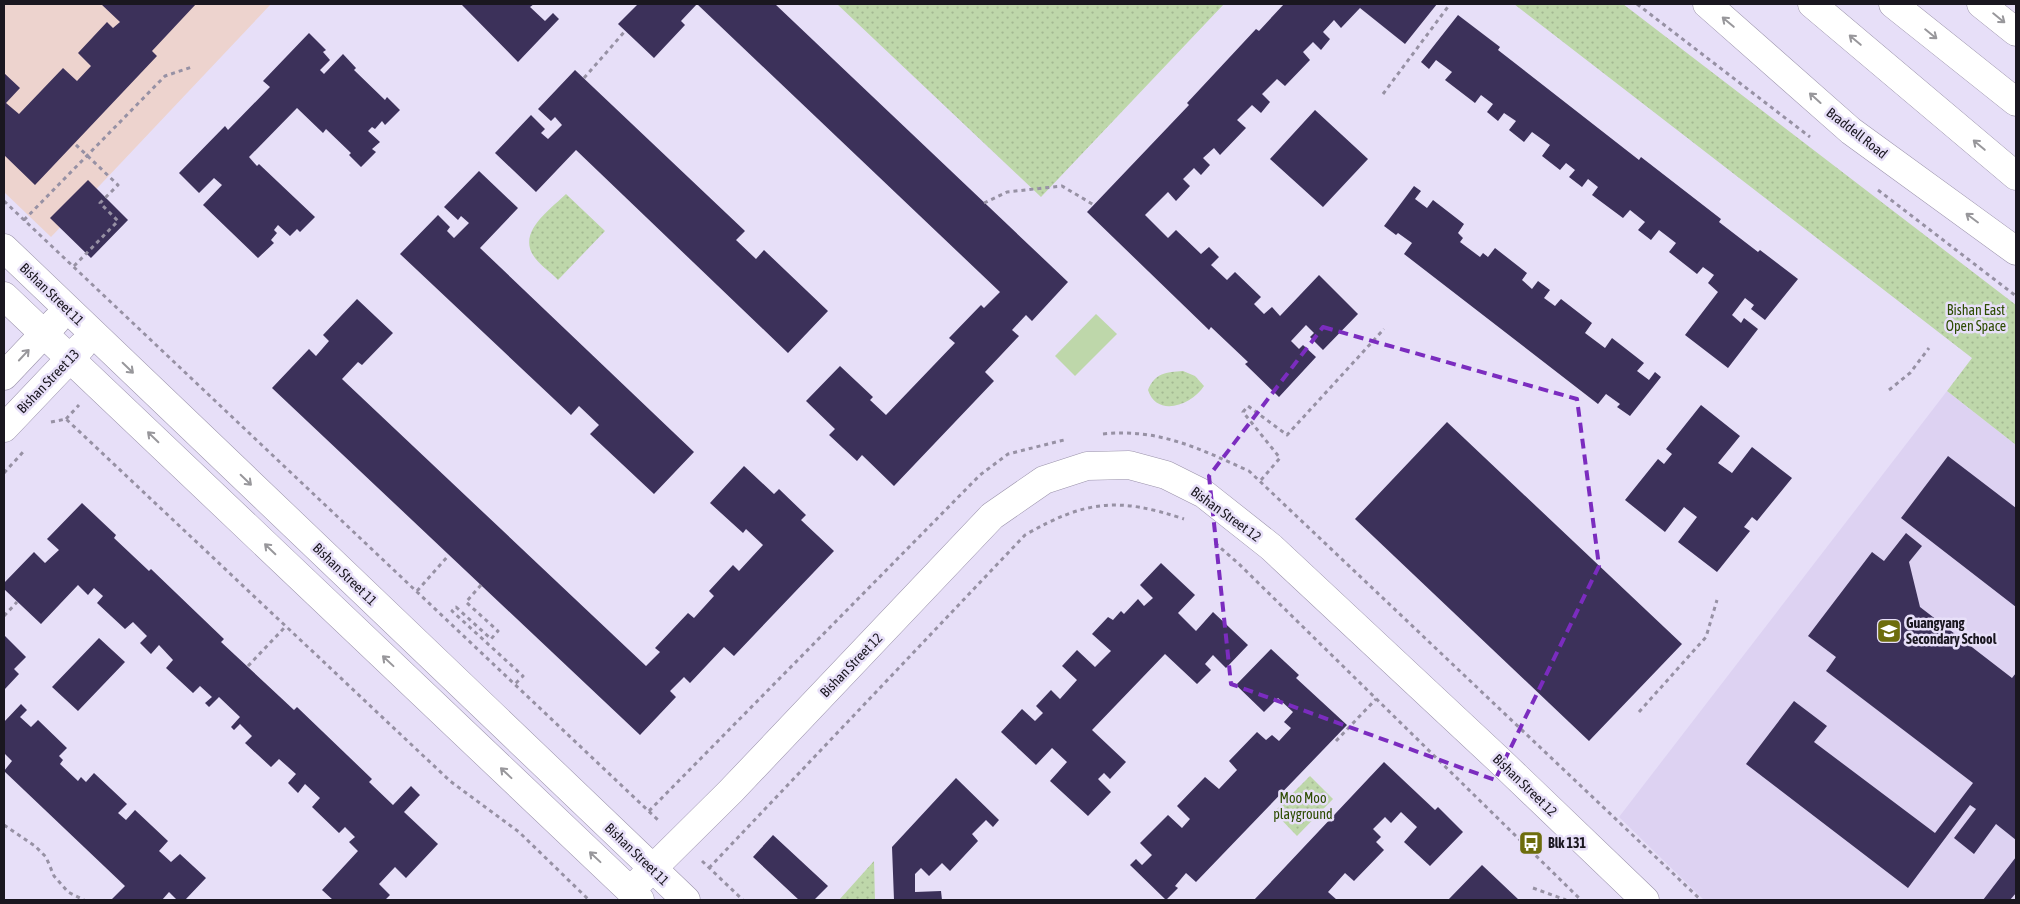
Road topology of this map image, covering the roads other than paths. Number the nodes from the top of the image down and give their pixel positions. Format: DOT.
graph roads {
  1 [pos="1706,4"];
  2 [pos="1812,4"];
  3 [pos="1893,4"];
  4 [pos="1981,4"];
  5 [pos="2016,32"];
  6 [pos="2016,102"];
  7 [pos="2016,176"];
  8 [pos="4,248"];
  9 [pos="2016,251"];
  10 [pos="4,296"];
  11 [pos="67,309"];
  12 [pos="44,334"];
  13 [pos="93,334"];
  14 [pos="69,359"];
  15 [pos="4,376"];
  16 [pos="4,428"];
  17 [pos="653,870"];
  18 [pos="635,896"];
  19 [pos="686,900"];
  20 [pos="1645,900"];
  9 -- 1 [label="main road, Braddell Road, one-way"];
  7 -- 2 [label="main road, one-way"];
  3 -- 6 [label="main road, one-way"];
  4 -- 5 [label="main road, one-way"];
  8 -- 11 [label="main road, Bishan Street 11"];
  10 -- 12 [label="main road"];
  11 -- 12 [label="main road"];
  11 -- 13 [label="main road, Bishan Street 11"];
  12 -- 14 [label="main road"];
  15 -- 12 [label="main road, one-way"];
  13 -- 14 [label="main road, Bishan Street 13"];
  13 -- 17 [label="main road, Bishan Street 11, one-way"];
  14 -- 16 [label="main road, Bishan Street 13"];
  18 -- 14 [label="main road, one-way"];
  17 -- 18 [label="main road, Bishan Street 12"];
  17 -- 19 [label="main road, Bishan Street 11"];
  17 -- 20 [label="main road, Bishan Street 12"];
}
